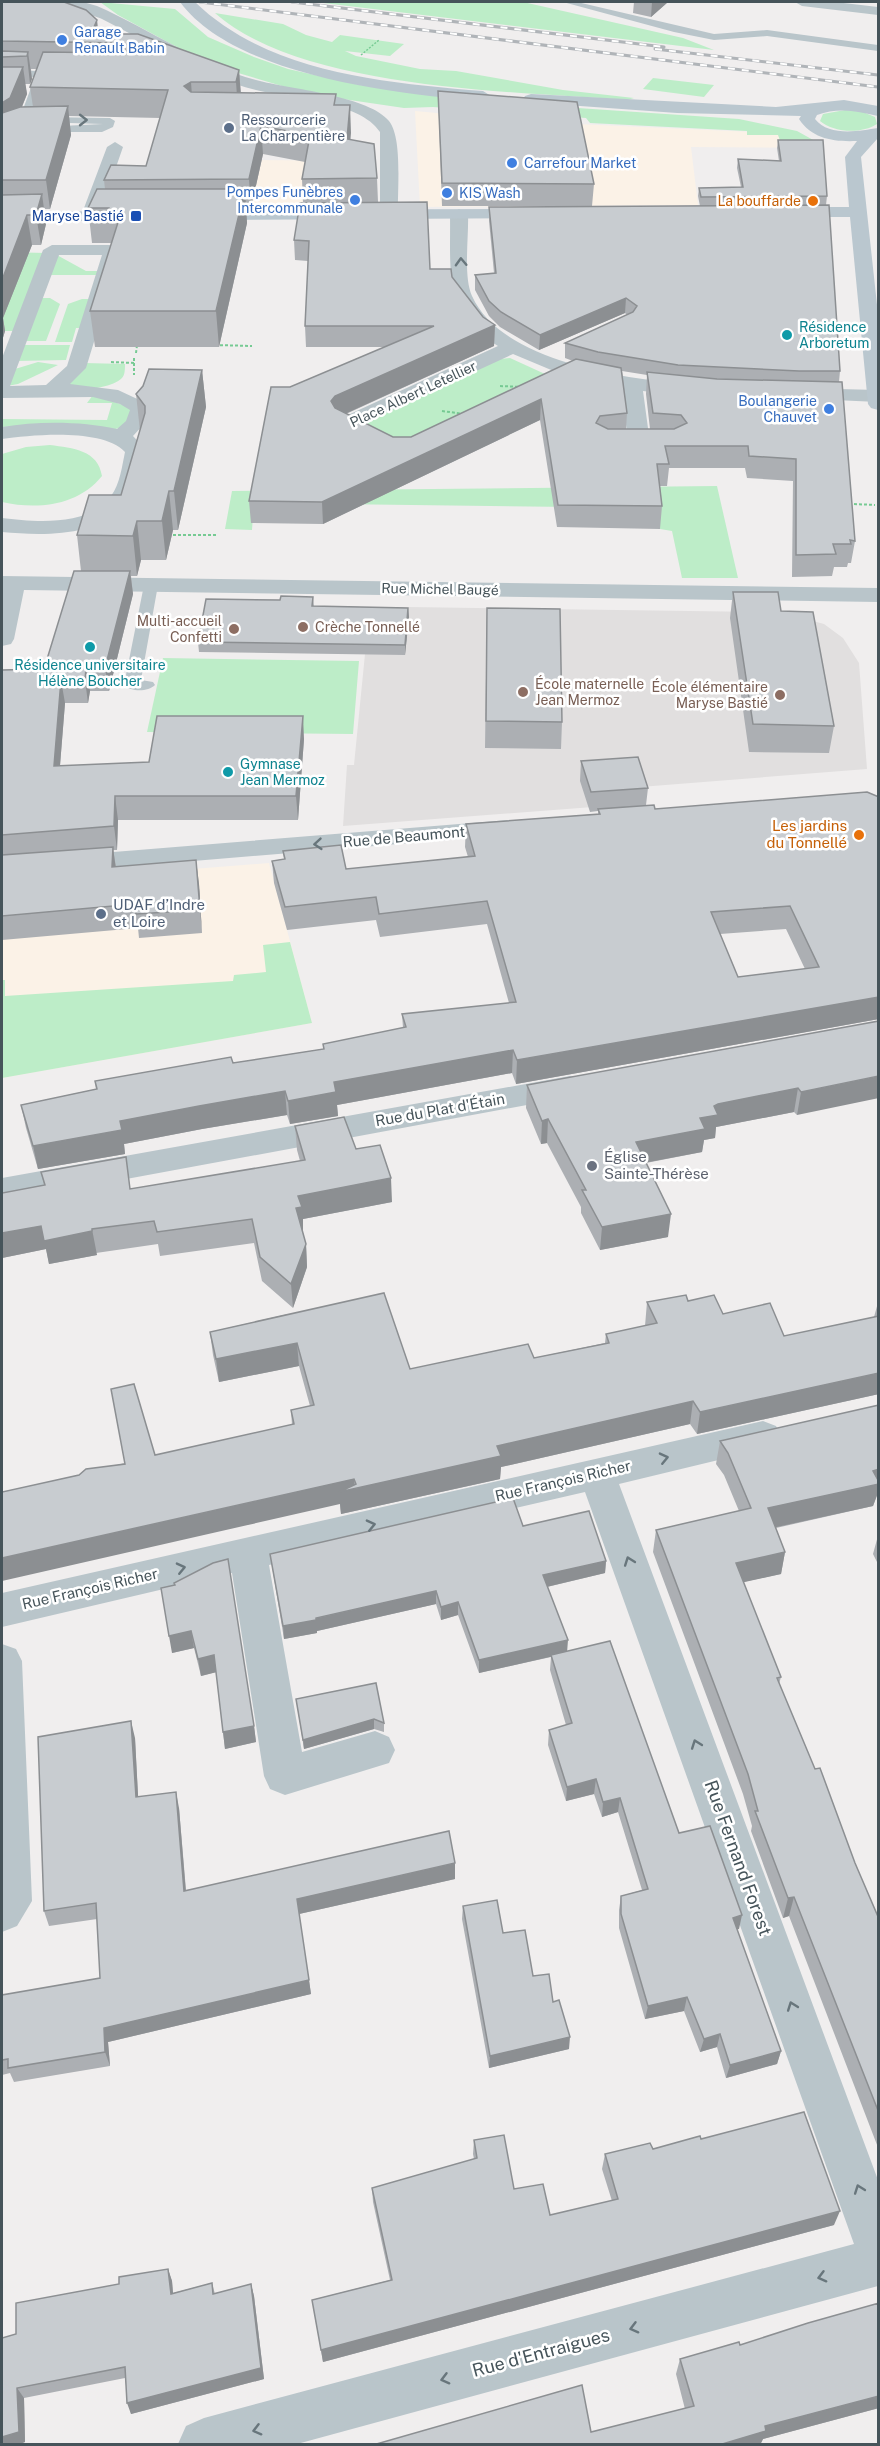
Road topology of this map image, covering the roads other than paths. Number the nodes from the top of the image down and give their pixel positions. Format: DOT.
graph roads {
  1 [pos="69,2"];
  2 [pos="568,2"];
  3 [pos="802,2"];
  4 [pos="190,6"];
  5 [pos="879,11"];
  6 [pos="879,48"];
  7 [pos="2,73"];
  8 [pos="677,108"];
  9 [pos="814,110"];
  10 [pos="366,111"];
  11 [pos="879,111"];
  12 [pos="338,116"];
  13 [pos="23,125"];
  14 [pos="820,130"];
  15 [pos="874,134"];
  16 [pos="2,139"];
  17 [pos="115,147"];
  18 [pos="853,158"];
  19 [pos="857,212"];
  20 [pos="768,213"];
  21 [pos="459,214"];
  22 [pos="557,214"];
  23 [pos="180,215"];
  24 [pos="389,215"];
  25 [pos="90,216"];
  26 [pos="147,216"];
  27 [pos="2,217"];
  28 [pos="513,347"];
  29 [pos="561,350"];
  30 [pos="540,360"];
  31 [pos="573,371"];
  32 [pos="2,383"];
  33 [pos="546,384"];
  34 [pos="632,385"];
  35 [pos="2,392"];
  36 [pos="49,393"];
  37 [pos="714,393"];
  38 [pos="773,393"];
  39 [pos="878,400"];
  40 [pos="2,433"];
  41 [pos="121,437"];
  42 [pos="617,443"];
  43 [pos="639,443"];
  44 [pos="661,443"];
  45 [pos="392,447"];
  46 [pos="2,525"];
  47 [pos="8,583"];
  48 [pos="151,585"];
  49 [pos="879,595"];
  50 [pos="2,639"];
  51 [pos="147,685"];
  52 [pos="539,826"];
  53 [pos="2,869"];
  54 [pos="598,1082"];
  55 [pos="2,1190"];
  56 [pos="801,1427"];
  57 [pos="597,1473"];
  58 [pos="248,1553"];
  59 [pos="2,1610"];
  60 [pos="2,1660"];
  61 [pos="375,1750"];
  62 [pos="2,1911"];
  63 [pos="879,2244"];
  64 [pos="879,2262"];
  65 [pos="204,2445"];
  1 -- 10 [label="street"];
  2 -- 6 [label="lane"];
  3 -- 5 [label="street"];
  4 -- 8 [label="main road"];
  7 -- 13 [label="lane"];
  8 -- 9 [label="main road"];
  8 -- 14 [label="main road"];
  9 -- 11 [label="main road"];
  9 -- 14 [label="main road"];
  10 -- 12 [label="lane"];
  10 -- 24 [label="street"];
  13 -- 13 [label="lane, one-way"];
  13 -- 16 [label="lane"];
  14 -- 15 [label="main road"];
  14 -- 18 [label="main road"];
  15 -- 18 [label="main road"];
  17 -- 25 [label="street"];
  18 -- 19 [label="main road"];
  19 -- 20 [label="main road"];
  19 -- 39 [label="main road"];
  21 -- 22 [label="main road"];
  21 -- 24 [label="main road"];
  28 -- 21 [label="street, one-way"];
  23 -- 24 [label="main road"];
  25 -- 26 [label="main road"];
  25 -- 27 [label="main road"];
  28 -- 30 [label="street"];
  28 -- 45 [label="street, Place Albert Letellier"];
  29 -- 30 [label="street"];
  30 -- 31 [label="street"];
  31 -- 33 [label="street"];
  31 -- 34 [label="street"];
  32 -- 36 [label="street"];
  34 -- 37 [label="street"];
  34 -- 43 [label="street"];
  35 -- 36 [label="street"];
  36 -- 41 [label="street"];
  38 -- 39 [label="street"];
  40 -- 41 [label="street"];
  41 -- 46 [label="street"];
  42 -- 43 [label="street"];
  43 -- 44 [label="street"];
  47 -- 48 [label="street, Rue Michel Baugé"];
  47 -- 50 [label="street"];
  48 -- 49 [label="street, Rue Michel Baugé"];
  48 -- 51 [label="lane"];
  52 -- 53 [label="street, Rue de Beaumont, one-way"];
  54 -- 55 [label="street, Rue du Plat d'Étain"];
  57 -- 56 [label="street, Rue François Richer, one-way"];
  58 -- 57 [label="street, Rue François Richer, one-way"];
  63 -- 57 [label="street, Rue Fernand Forest, one-way"];
  59 -- 58 [label="street, Rue François Richer, one-way"];
  58 -- 61 [label="street"];
  60 -- 62 [label="street"];
  64 -- 65 [label="street, Rue d'Entraigues, one-way"];
}
